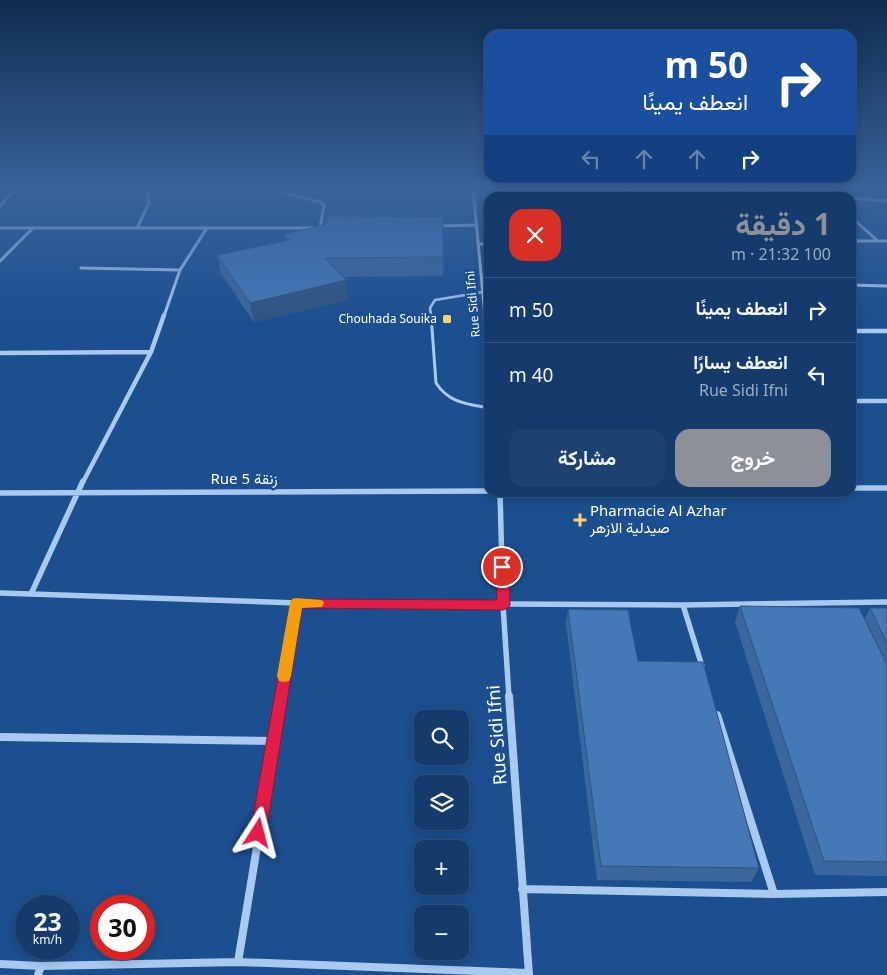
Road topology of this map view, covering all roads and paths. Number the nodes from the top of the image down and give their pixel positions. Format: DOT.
graph roads {
  1 [pos="28,234"];
  2 [pos="204,234"];
  3 [pos="477,234"];
  4 [pos="870,234"];
  5 [pos="856,241"];
  6 [pos="878,241"];
  7 [pos="887,241"];
  8 [pos="478,244"];
  9 [pos="484,244"];
  10 [pos="0,262"];
  11 [pos="81,268"];
  12 [pos="180,270"];
  13 [pos="856,285"];
  14 [pos="887,286"];
  15 [pos="483,292"];
  16 [pos="484,303"];
  17 [pos="856,330"];
  18 [pos="887,331"];
  19 [pos="151,352"];
  20 [pos="0,353"];
  21 [pos="856,399"];
  22 [pos="887,401"];
  23 [pos="484,407"];
  24 [pos="856,488"];
  25 [pos="887,488"];
  26 [pos="78,491"];
  27 [pos="484,491"];
  28 [pos="0,493"];
  29 [pos="500,497"];
  30 [pos="0,592"];
  31 [pos="31,594"];
  32 [pos="887,602"];
  33 [pos="296,603"];
  34 [pos="848,604"];
  35 [pos="503,605"];
  36 [pos="683,605"];
  37 [pos="852,612"];
  38 [pos="703,670"];
  39 [pos="715,708"];
  40 [pos="0,737"];
  41 [pos="273,741"];
  42 [pos="522,889"];
  43 [pos="887,892"];
  44 [pos="774,894"];
  45 [pos="238,962"];
  46 [pos="0,964"];
  47 [pos="42,966"];
  48 [pos="529,974"];
  49 [pos="38,975"];
  1 -- 10 [label="street"];
  2 -- 12 [label="street"];
  3 -- 8 [label="street, Rue Sidi Ifni"];
  4 -- 6 [label="street"];
  5 -- 6 [label="street"];
  6 -- 7 [label="street"];
  8 -- 9 [label="street"];
  8 -- 15 [label="street, Rue Sidi Ifni"];
  11 -- 12 [label="street"];
  12 -- 19 [label="street"];
  13 -- 14 [label="street"];
  15 -- 16 [label="street, Rue Sidi Ifni"];
  15 -- 23 [label="lane"];
  17 -- 18 [label="street"];
  19 -- 20 [label="street"];
  19 -- 26 [label="street"];
  21 -- 22 [label="street"];
  24 -- 25 [label="street"];
  26 -- 27 [label="street, Rue 5 زنقة"];
  26 -- 28 [label="street, Rue 5 زنقة"];
  26 -- 31 [label="street"];
  29 -- 35 [label="street, Rue Sidi Ifni"];
  30 -- 31 [label="street"];
  31 -- 33 [label="street"];
  32 -- 34 [label="street"];
  33 -- 35 [label="street"];
  33 -- 41 [label="street"];
  34 -- 36 [label="street"];
  34 -- 37 [label="street"];
  35 -- 36 [label="street"];
  35 -- 42 [label="street, Rue Sidi Ifni"];
  36 -- 38 [label="street"];
  39 -- 44 [label="street"];
  40 -- 41 [label="street"];
  41 -- 45 [label="street"];
  42 -- 44 [label="street"];
  42 -- 48 [label="street, Rue Sidi Ifni"];
  43 -- 44 [label="street"];
  45 -- 47 [label="street"];
  45 -- 48 [label="street"];
  46 -- 47 [label="street"];
  47 -- 49 [label="street"];
}
